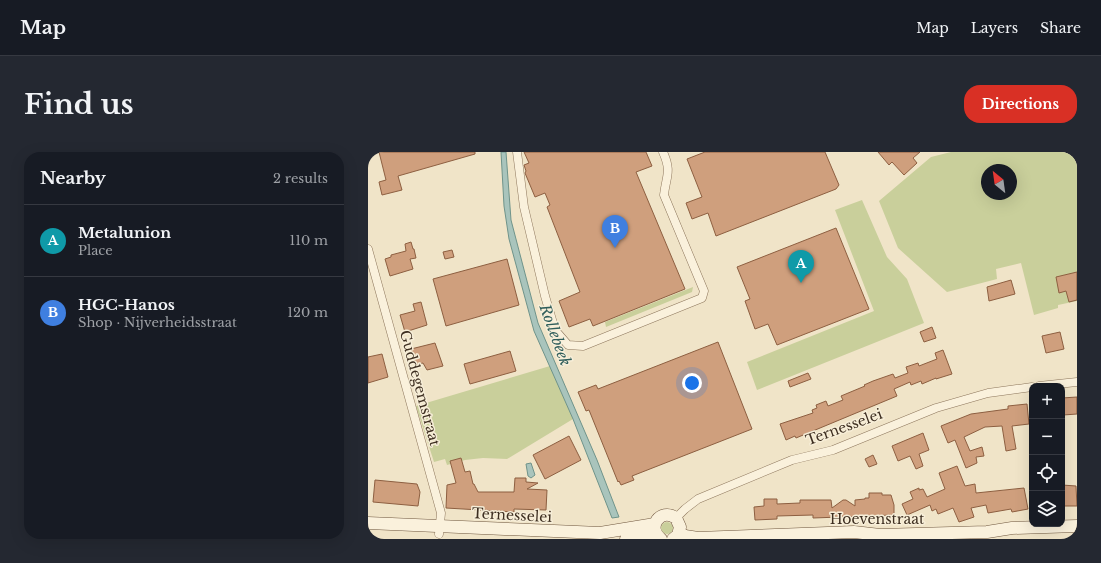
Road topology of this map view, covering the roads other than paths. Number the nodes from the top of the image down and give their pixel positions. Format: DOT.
graph roads {
  1 [pos="517,152"];
  2 [pos="663,152"];
  3 [pos="368,249"];
  4 [pos="1077,382"];
  5 [pos="1065,383"];
  6 [pos="1029,387"];
  7 [pos="676,518"];
  8 [pos="368,523"];
  9 [pos="1077,526"];
  10 [pos="368,530"];
  11 [pos="440,530"];
  12 [pos="657,533"];
  13 [pos="676,535"];
  14 [pos="543,537"];
  15 [pos="626,539"];
  1 -- 2 [label="street"];
  3 -- 11 [label="street, Guddegemstraat"];
  4 -- 5 [label="street"];
  6 -- 7 [label="street, Ternesselei"];
  7 -- 12 [label="street, Ternesselei"];
  7 -- 13 [label="street"];
  8 -- 11 [label="street, Ternesselei"];
  9 -- 13 [label="street, Hoevenstraat"];
  10 -- 11 [label="street, Ternesselei"];
  11 -- 14 [label="street, Ternesselei"];
  12 -- 14 [label="street, Ternesselei"];
  12 -- 15 [label="street, Ternesselei"];
}
